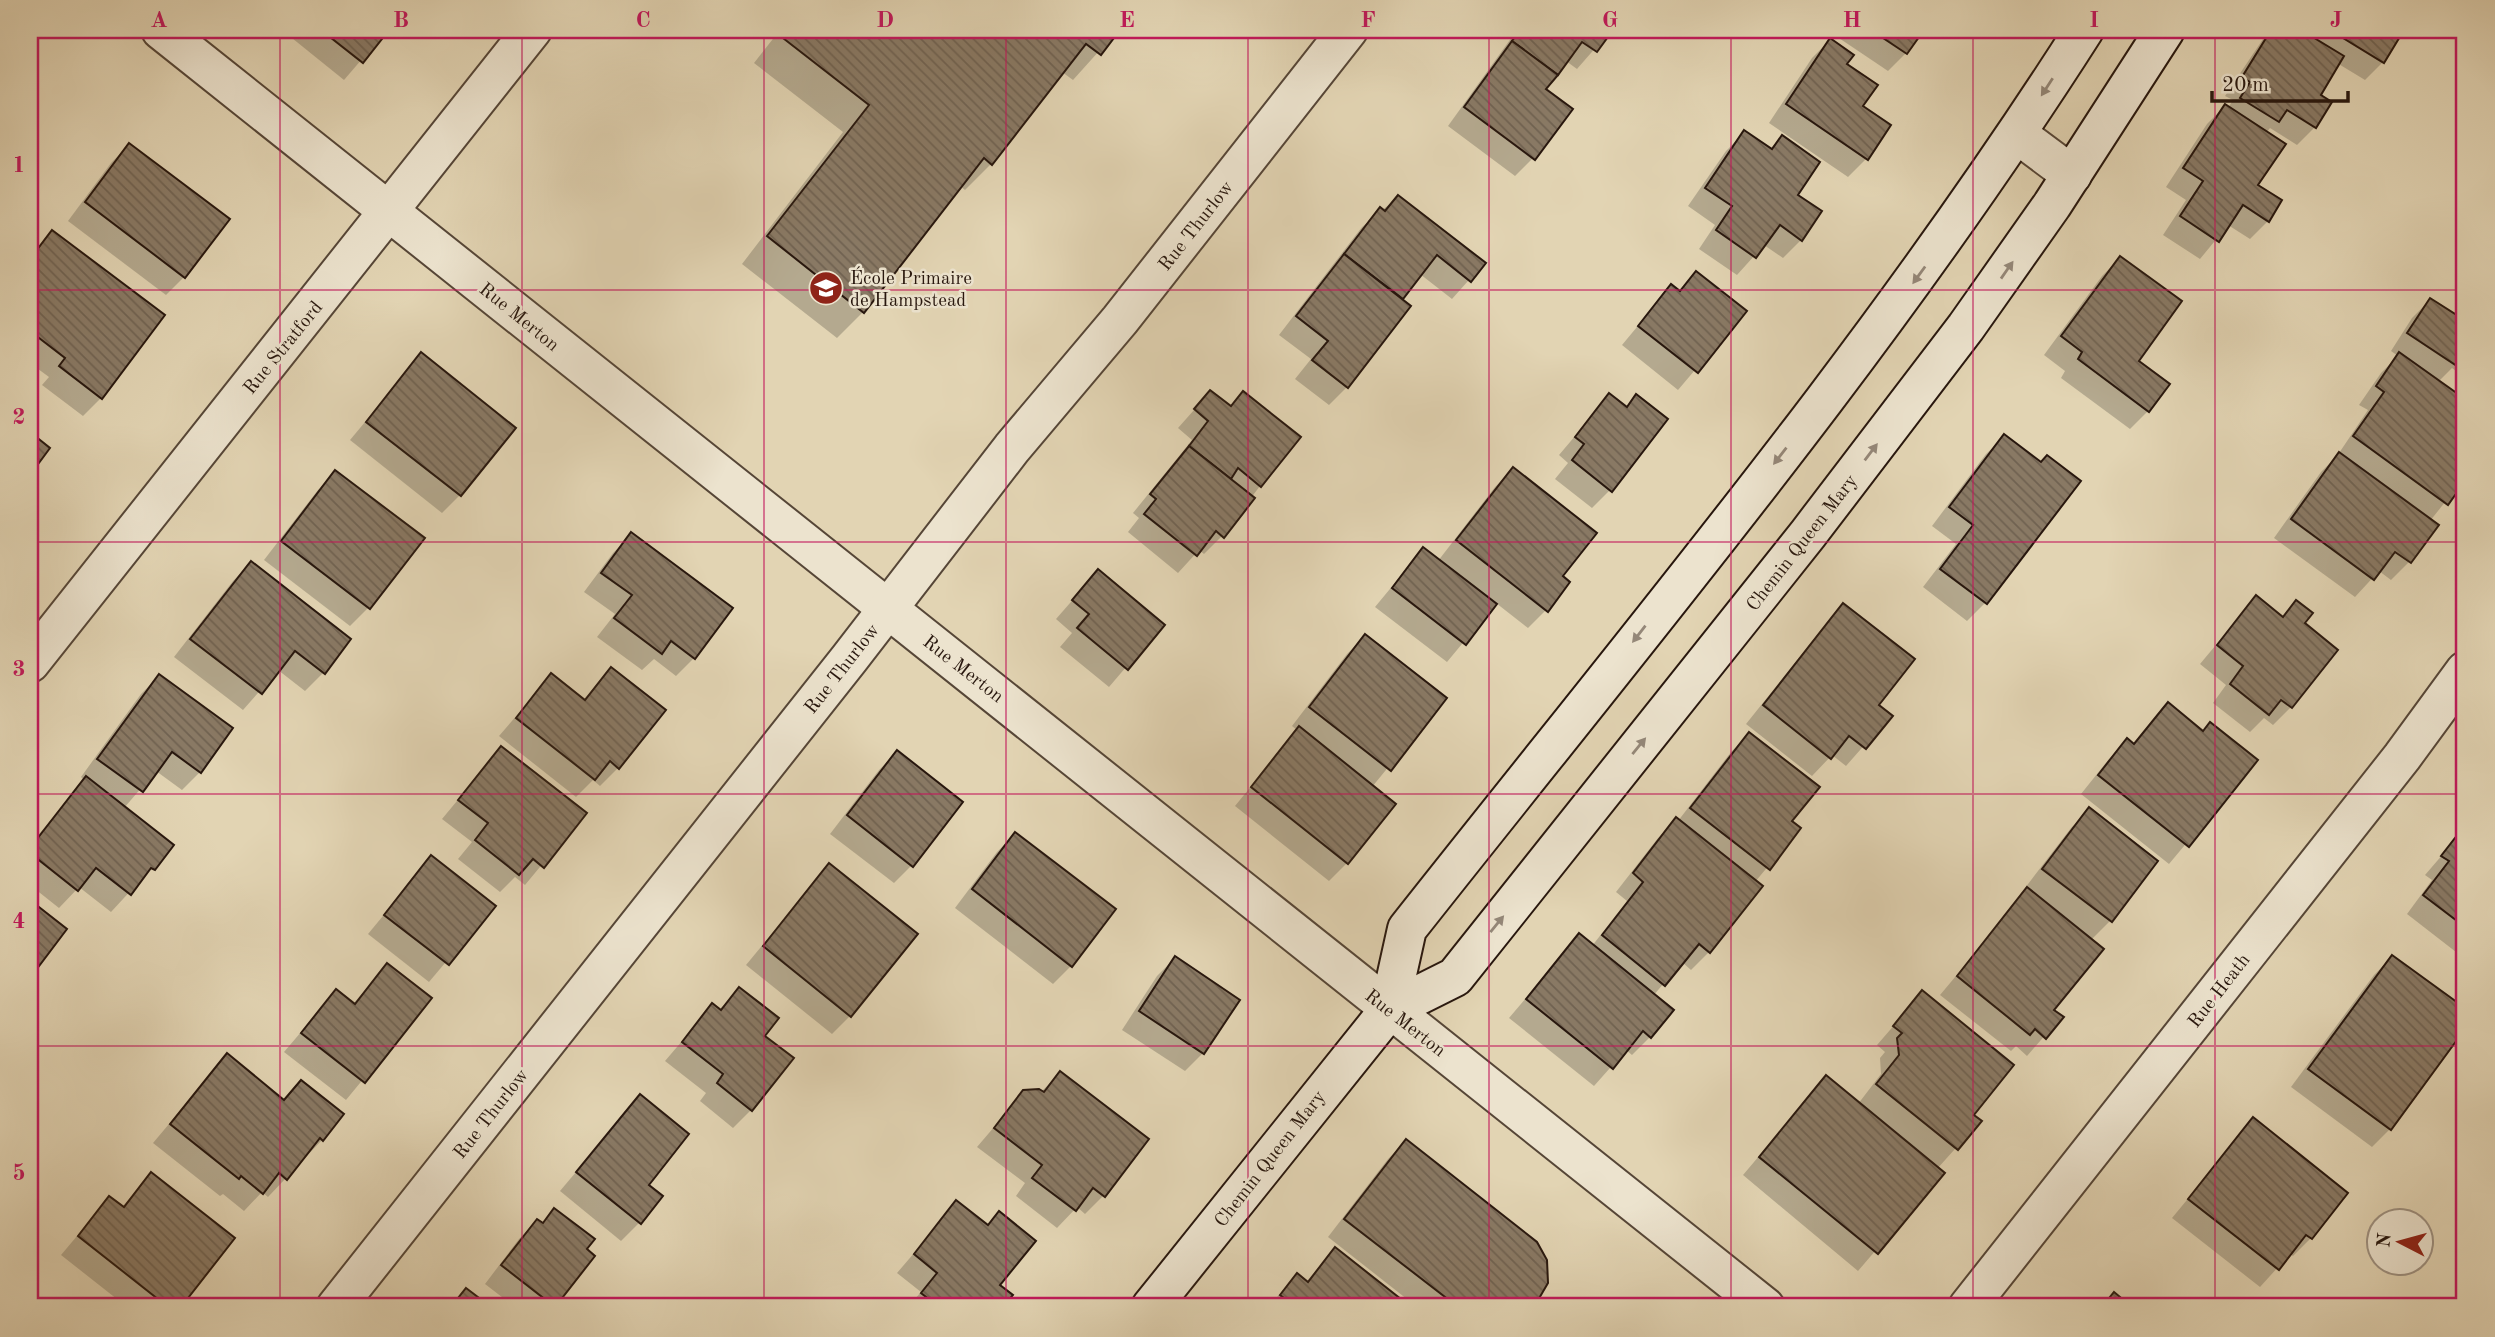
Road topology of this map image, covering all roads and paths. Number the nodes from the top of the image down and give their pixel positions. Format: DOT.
graph roads {
  1 [pos="162,30"];
  2 [pos="532,30"];
  3 [pos="1348,30"];
  4 [pos="2084,30"];
  5 [pos="2165,30"];
  6 [pos="2017,134"];
  7 [pos="2072,175"];
  8 [pos="389,211"];
  9 [pos="888,608"];
  10 [pos="30,663"];
  11 [pos="2465,671"];
  12 [pos="1389,1010"];
  13 [pos="336,1307"];
  14 [pos="1151,1307"];
  15 [pos="1765,1307"];
  16 [pos="1968,1307"];
  1 -- 8 [label="street, Rue Merton"];
  2 -- 8 [label="street, Rue Stratford"];
  3 -- 9 [label="street, Rue Thurlow"];
  4 -- 6 [label="street, Chemin Queen Mary, one-way"];
  5 -- 7 [label="street, Chemin Queen Mary"];
  6 -- 7 [label="street"];
  6 -- 12 [label="street, Chemin Queen Mary, one-way"];
  12 -- 7 [label="street, Chemin Queen Mary, one-way"];
  8 -- 9 [label="street, Rue Merton"];
  8 -- 10 [label="street, Rue Stratford"];
  9 -- 12 [label="street, Rue Merton"];
  9 -- 13 [label="street, Rue Thurlow"];
  11 -- 16 [label="street, Rue Heath"];
  12 -- 14 [label="street, Chemin Queen Mary"];
  12 -- 15 [label="street, Rue Merton"];
}
